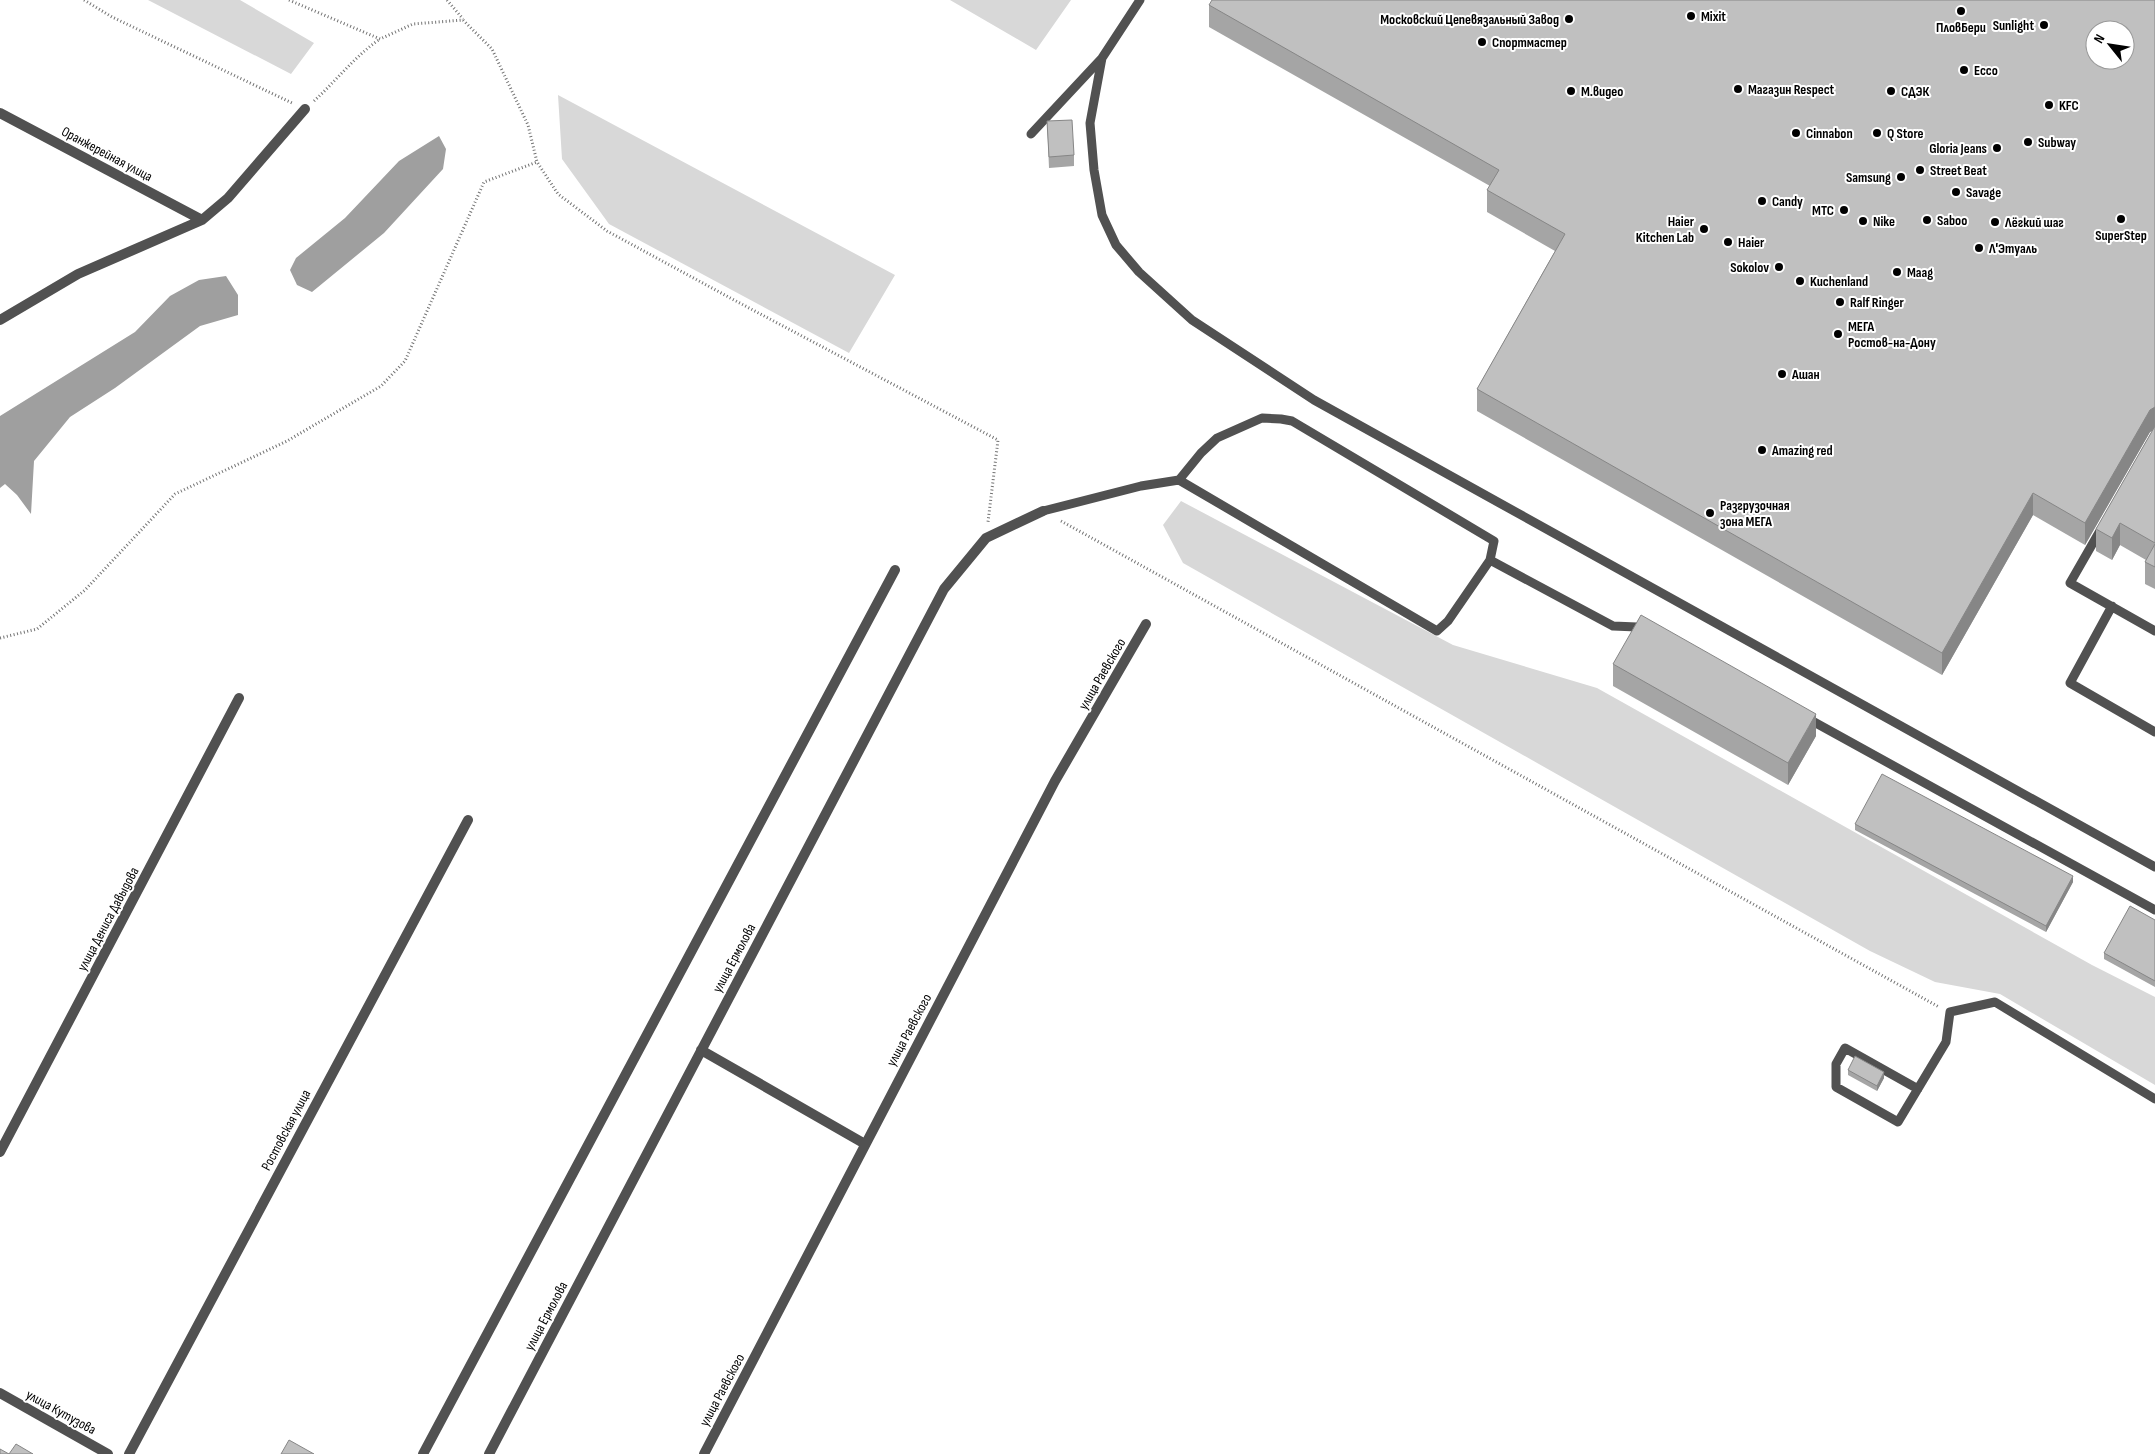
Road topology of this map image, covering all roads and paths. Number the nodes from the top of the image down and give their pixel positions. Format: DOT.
graph roads {
  1 [pos="84,0"];
  2 [pos="289,0"];
  3 [pos="446,0"];
  4 [pos="1140,0"];
  5 [pos="463,20"];
  6 [pos="380,39"];
  7 [pos="1102,58"];
  8 [pos="305,109"];
  9 [pos="0,113"];
  10 [pos="1031,134"];
  11 [pos="537,162"];
  12 [pos="202,220"];
  13 [pos="0,320"];
  14 [pos="1179,480"];
  15 [pos="1043,511"];
  16 [pos="2108,518"];
  17 [pos="986,538"];
  18 [pos="1490,560"];
  19 [pos="895,570"];
  20 [pos="2112,606"];
  21 [pos="1146,624"];
  22 [pos="2155,631"];
  23 [pos="1654,634"];
  24 [pos="0,638"];
  25 [pos="239,698"];
  26 [pos="1793,710"];
  27 [pos="2155,732"];
  28 [pos="468,820"];
  29 [pos="2155,867"];
  30 [pos="2155,910"];
  31 [pos="1950,1012"];
  32 [pos="702,1050"];
  33 [pos="1918,1089"];
  34 [pos="2155,1099"];
  35 [pos="865,1144"];
  36 [pos="0,1152"];
  37 [pos="0,1394"];
  38 [pos="108,1454"];
  39 [pos="129,1454"];
  40 [pos="423,1454"];
  41 [pos="489,1454"];
  42 [pos="704,1454"];
  1 -- 8 [label="path"];
  2 -- 6 [label="path"];
  3 -- 5 [label="path"];
  4 -- 7 [label="lane"];
  5 -- 6 [label="path"];
  5 -- 11 [label="path"];
  6 -- 8 [label="path"];
  7 -- 10 [label="lane"];
  7 -- 29 [label="lane"];
  8 -- 12 [label="street"];
  9 -- 12 [label="street, Оранжерейная улица"];
  11 -- 17 [label="path"];
  11 -- 24 [label="path"];
  12 -- 13 [label="street"];
  14 -- 15 [label="lane"];
  14 -- 18 [label="lane"];
  14 -- 18 [label="lane"];
  15 -- 17 [label="street, улица Ермолова"];
  15 -- 31 [label="path"];
  16 -- 20 [label="lane"];
  17 -- 32 [label="street, улица Ермолова"];
  18 -- 23 [label="lane"];
  19 -- 40 [label="street"];
  20 -- 22 [label="lane"];
  20 -- 27 [label="lane"];
  21 -- 35 [label="street, улица Раевского"];
  25 -- 36 [label="street, улица Дениса Давыдова"];
  26 -- 30 [label="lane"];
  28 -- 39 [label="street, Ростовская улица"];
  31 -- 33 [label="lane"];
  31 -- 34 [label="lane"];
  32 -- 35 [label="street"];
  32 -- 41 [label="street, улица Ермолова"];
  33 -- 33 [label="lane"];
  35 -- 42 [label="street, улица Раевского"];
  37 -- 38 [label="street, улица Кутузова"];
}
